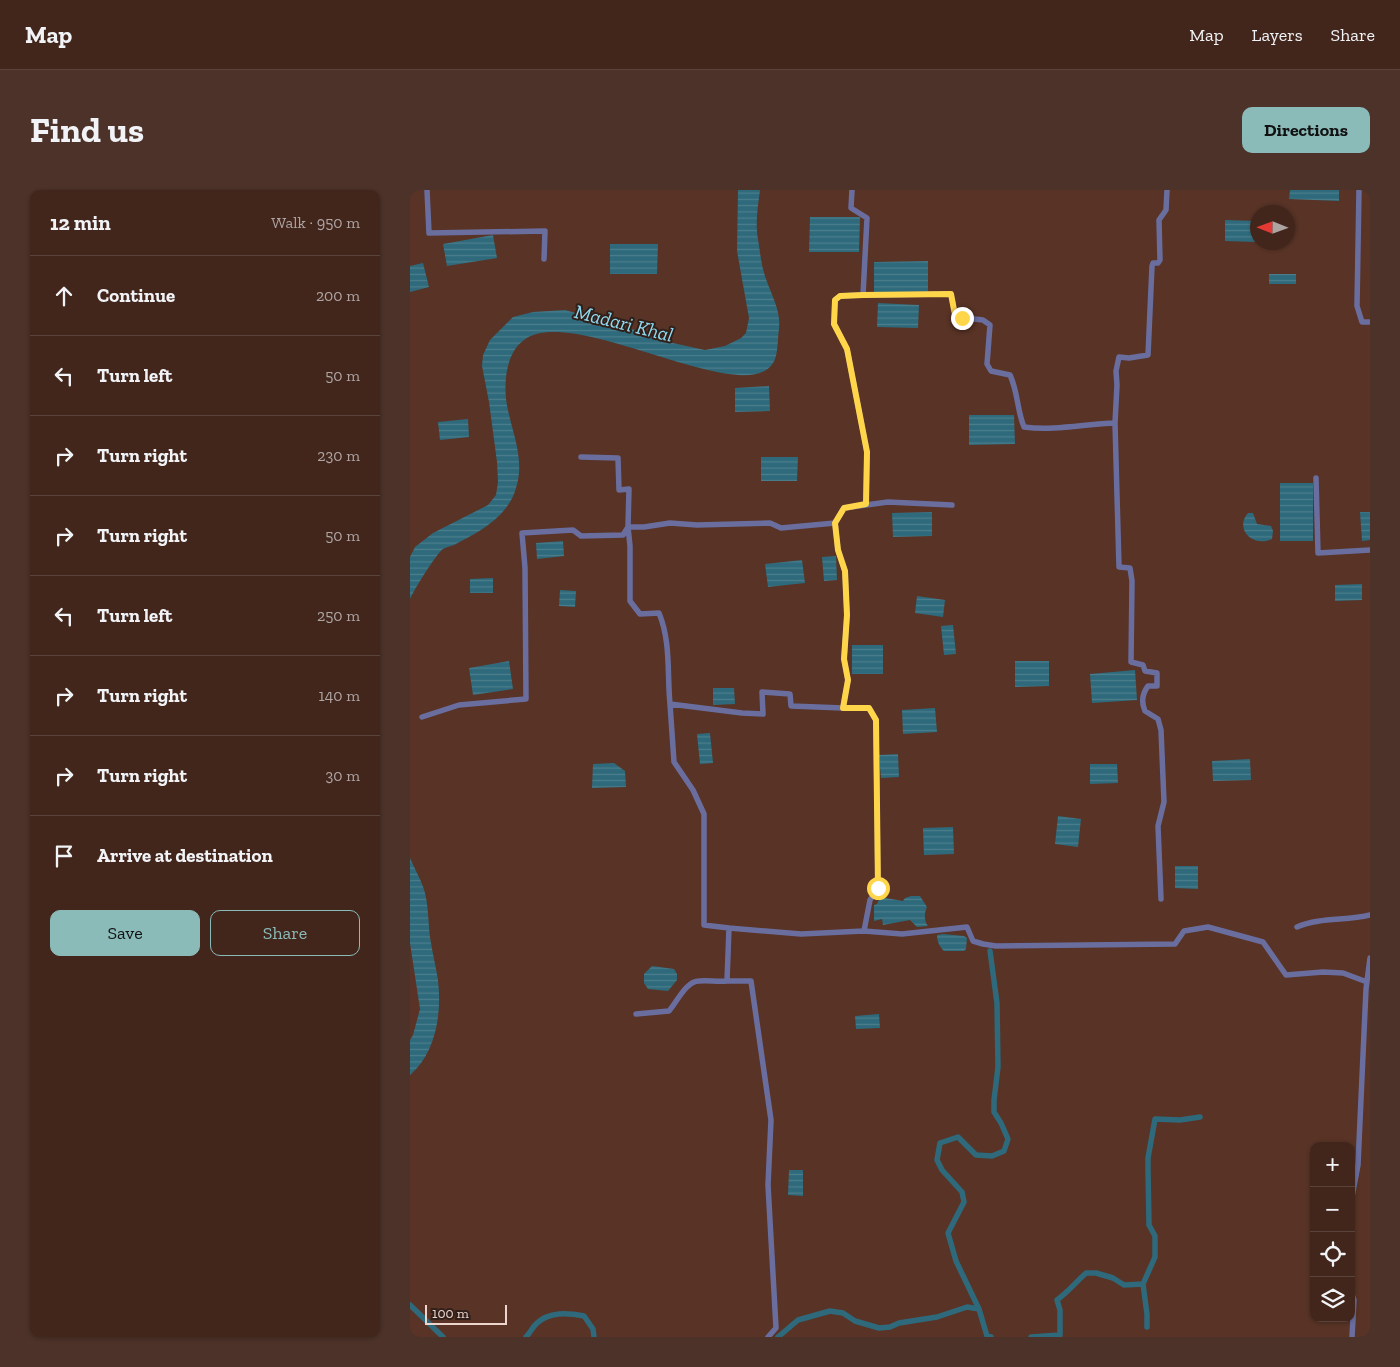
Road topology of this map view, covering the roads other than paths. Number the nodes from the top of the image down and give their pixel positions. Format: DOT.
graph roads {
  1 [pos="427,190"];
  2 [pos="852,190"];
  3 [pos="1167,190"];
  4 [pos="1359,190"];
  5 [pos="544,259"];
  6 [pos="863,295"];
  7 [pos="1370,322"];
  8 [pos="1115,423"];
  9 [pos="581,457"];
  10 [pos="1316,478"];
  11 [pos="866,504"];
  12 [pos="952,505"];
  13 [pos="835,523"];
  14 [pos="628,527"];
  15 [pos="1370,550"];
  16 [pos="670,704"];
  17 [pos="843,708"];
  18 [pos="422,717"];
  19 [pos="1161,899"];
  20 [pos="1370,915"];
  21 [pos="1297,927"];
  22 [pos="729,928"];
  23 [pos="864,931"];
  24 [pos="1370,958"];
  25 [pos="727,981"];
  26 [pos="1368,987"];
  27 [pos="636,1014"];
  28 [pos="1354,1187"];
  29 [pos="1353,1322"];
  30 [pos="768,1337"];
  31 [pos="1352,1337"];
  1 -- 5 [label="street"];
  2 -- 6 [label="street"];
  3 -- 8 [label="street"];
  4 -- 7 [label="street"];
  6 -- 8 [label="street"];
  6 -- 11 [label="street"];
  8 -- 19 [label="street"];
  9 -- 14 [label="street"];
  10 -- 15 [label="street"];
  11 -- 12 [label="street"];
  11 -- 13 [label="street"];
  13 -- 14 [label="street"];
  13 -- 17 [label="street"];
  14 -- 16 [label="street"];
  14 -- 18 [label="street"];
  16 -- 17 [label="street"];
  16 -- 22 [label="street"];
  17 -- 23 [label="street"];
  20 -- 21 [label="street"];
  22 -- 23 [label="street"];
  22 -- 25 [label="street"];
  23 -- 26 [label="street"];
  24 -- 26 [label="street"];
  25 -- 27 [label="street"];
  25 -- 30 [label="street"];
  26 -- 28 [label="street"];
  29 -- 31 [label="street"];
}
